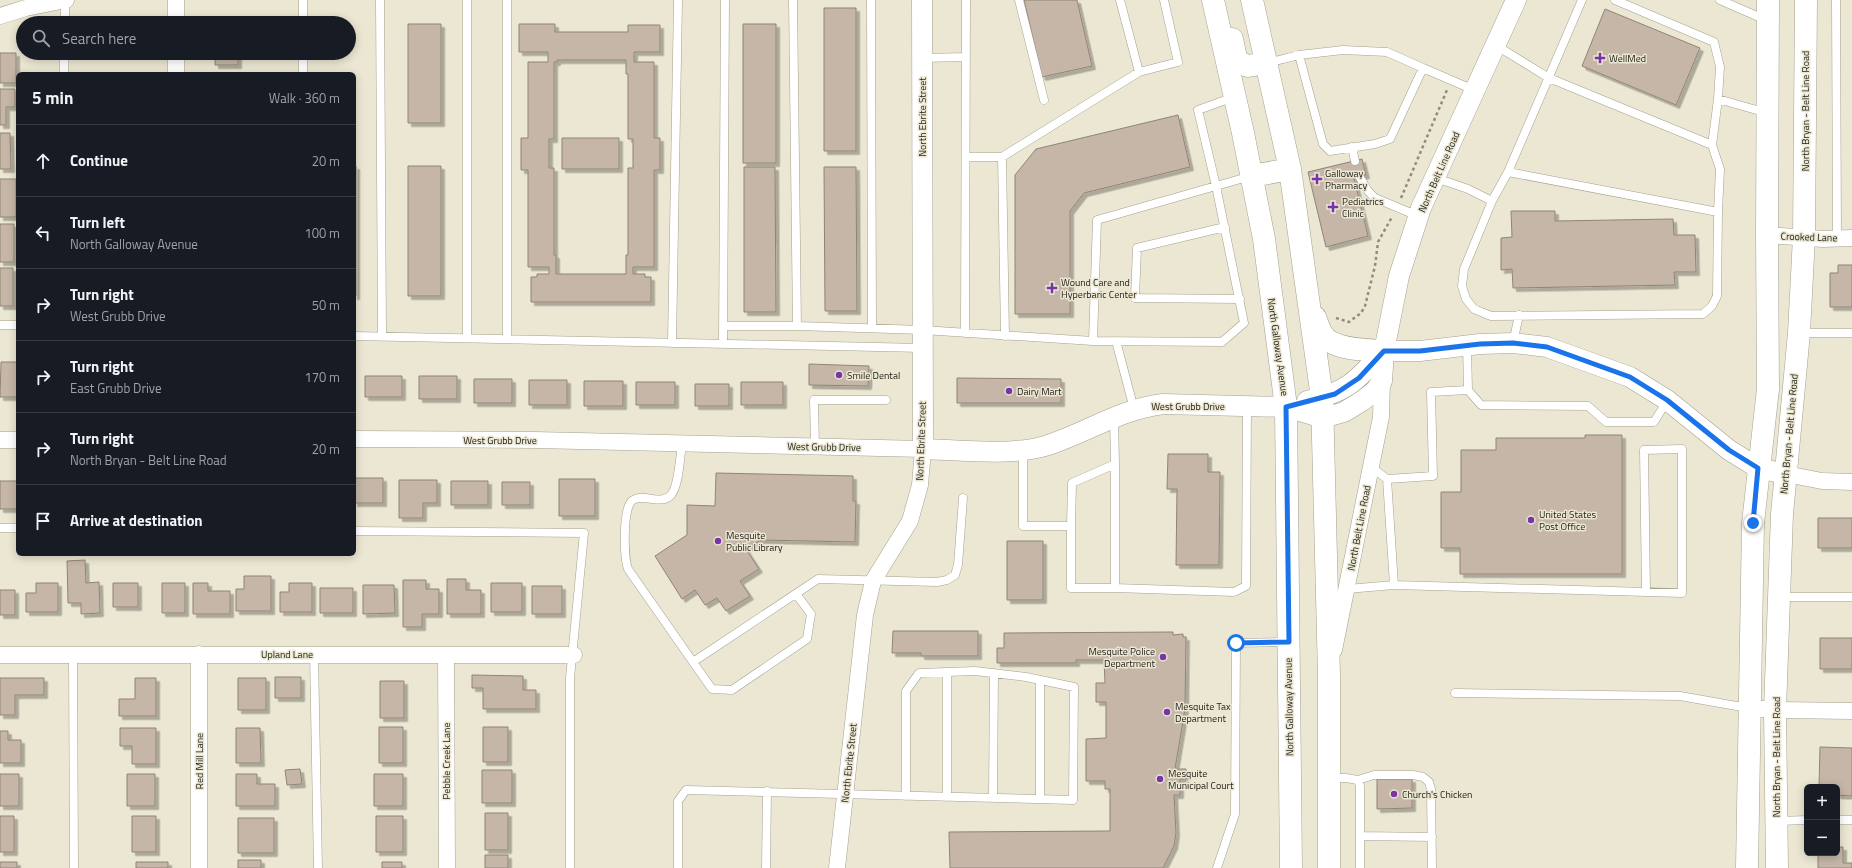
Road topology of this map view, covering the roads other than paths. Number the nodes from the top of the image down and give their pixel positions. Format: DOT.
graph roads {
  1 [pos="65,0"];
  2 [pos="176,0"];
  3 [pos="303,0"];
  4 [pos="380,0"];
  5 [pos="467,0"];
  6 [pos="507,0"];
  7 [pos="678,0"];
  8 [pos="725,0"];
  9 [pos="793,0"];
  10 [pos="872,0"];
  11 [pos="922,0"];
  12 [pos="966,0"];
  13 [pos="1019,0"];
  14 [pos="1120,0"];
  15 [pos="1164,0"];
  16 [pos="1213,0"];
  17 [pos="1252,0"];
  18 [pos="1516,0"];
  19 [pos="1582,0"];
  20 [pos="1615,0"];
  21 [pos="1720,0"];
  22 [pos="1806,0"];
  23 [pos="1836,0"];
  24 [pos="1768,10"];
  25 [pos="0,16"];
  26 [pos="65,16"];
  27 [pos="176,16"];
  28 [pos="303,16"];
  29 [pos="1496,46"];
  30 [pos="1299,56"];
  31 [pos="966,57"];
  32 [pos="922,58"];
  33 [pos="64,60"];
  34 [pos="176,60"];
  35 [pos="303,60"];
  36 [pos="1266,63"];
  37 [pos="1423,68"];
  38 [pos="64,72"];
  39 [pos="176,72"];
  40 [pos="303,72"];
  41 [pos="1139,72"];
  42 [pos="1549,78"];
  43 [pos="1476,90"];
  44 [pos="1235,97"];
  45 [pos="1718,99"];
  46 [pos="1044,100"];
  47 [pos="1768,114"];
  48 [pos="1712,145"];
  49 [pos="1352,147"];
  50 [pos="966,157"];
  51 [pos="1002,157"];
  52 [pos="1355,161"];
  53 [pos="1290,169"];
  54 [pos="1508,172"];
  55 [pos="1252,176"];
  56 [pos="1359,176"];
  57 [pos="1436,178"];
  58 [pos="1216,186"];
  59 [pos="1492,201"];
  60 [pos="1718,212"];
  61 [pos="1419,216"];
  62 [pos="1225,227"];
  63 [pos="1767,235"];
  64 [pos="1804,237"];
  65 [pos="1844,238"];
  66 [pos="1240,299"];
  67 [pos="1309,303"];
  68 [pos="1519,315"];
  69 [pos="0,325"];
  70 [pos="16,325"];
  71 [pos="723,326"];
  72 [pos="798,326"];
  73 [pos="872,328"];
  74 [pos="965,333"];
  75 [pos="1799,333"];
  76 [pos="1852,333"];
  77 [pos="356,336"];
  78 [pos="382,336"];
  79 [pos="1005,336"];
  80 [pos="467,338"];
  81 [pos="507,339"];
  82 [pos="923,339"];
  83 [pos="1093,341"];
  84 [pos="1116,341"];
  85 [pos="672,342"];
  86 [pos="723,343"];
  87 [pos="1513,343"];
  88 [pos="1467,346"];
  89 [pos="1384,351"];
  90 [pos="1382,380"];
  91 [pos="1468,390"];
  92 [pos="886,400"];
  93 [pos="1667,400"];
  94 [pos="1247,406"];
  95 [pos="1286,407"];
  96 [pos="1323,408"];
  97 [pos="1134,410"];
  98 [pos="1114,417"];
  99 [pos="356,439"];
  100 [pos="0,440"];
  101 [pos="16,440"];
  102 [pos="682,444"];
  103 [pos="815,447"];
  104 [pos="923,449"];
  105 [pos="1023,450"];
  106 [pos="1115,464"];
  107 [pos="1371,467"];
  108 [pos="1758,468"];
  109 [pos="1786,474"];
  110 [pos="1387,479"];
  111 [pos="1852,482"];
  112 [pos="963,498"];
  113 [pos="1071,526"];
  114 [pos="0,528"];
  115 [pos="16,528"];
  116 [pos="356,531"];
  117 [pos="874,581"];
  118 [pos="1394,585"];
  119 [pos="1115,588"];
  120 [pos="1347,589"];
  121 [pos="1646,592"];
  122 [pos="796,594"];
  123 [pos="1779,597"];
  124 [pos="1852,597"];
  125 [pos="1289,642"];
  126 [pos="73,654"];
  127 [pos="199,654"];
  128 [pos="314,654"];
  129 [pos="0,655"];
  130 [pos="446,655"];
  131 [pos="574,655"];
  132 [pos="693,662"];
  133 [pos="947,672"];
  134 [pos="994,674"];
  135 [pos="1329,675"];
  136 [pos="1040,680"];
  137 [pos="1455,693"];
  138 [pos="1749,708"];
  139 [pos="1774,710"];
  140 [pos="1852,711"];
  141 [pos="1329,778"];
  142 [pos="1358,780"];
  143 [pos="767,791"];
  144 [pos="845,794"];
  145 [pos="906,796"];
  146 [pos="947,797"];
  147 [pos="993,798"];
  148 [pos="1040,799"];
  149 [pos="1776,820"];
  150 [pos="1804,820"];
  151 [pos="1840,820"];
  152 [pos="1852,820"];
  153 [pos="1360,836"];
  154 [pos="1432,837"];
  155 [pos="74,868"];
  156 [pos="199,868"];
  157 [pos="318,868"];
  158 [pos="447,868"];
  159 [pos="570,868"];
  160 [pos="678,868"];
  161 [pos="766,868"];
  162 [pos="837,868"];
  163 [pos="1217,868"];
  164 [pos="1291,868"];
  165 [pos="1329,868"];
  166 [pos="1360,868"];
  167 [pos="1432,868"];
  168 [pos="1747,868"];
  169 [pos="1777,868"];
  1 -- 25 [label="street"];
  1 -- 26 [label="lane"];
  2 -- 27 [label="street"];
  3 -- 28 [label="lane"];
  4 -- 78 [label="lane"];
  5 -- 80 [label="lane"];
  6 -- 81 [label="lane"];
  7 -- 85 [label="lane"];
  8 -- 71 [label="lane"];
  9 -- 72 [label="lane"];
  10 -- 73 [label="lane"];
  11 -- 32 [label="street, North Ebrite Street"];
  12 -- 31 [label="lane"];
  13 -- 46 [label="lane"];
  14 -- 41 [label="lane"];
  15 -- 41 [label="lane"];
  16 -- 36 [label="main road"];
  16 -- 44 [label="main road, North Galloway Avenue"];
  17 -- 36 [label="main road"];
  18 -- 29 [label="street, North Belt Line Road"];
  19 -- 42 [label="lane"];
  20 -- 45 [label="lane"];
  21 -- 24 [label="lane"];
  22 -- 64 [label="main road, North Bryan - Belt Line Road"];
  23 -- 65 [label="lane"];
  24 -- 47 [label="main road"];
  29 -- 42 [label="lane"];
  29 -- 43 [label="street, North Belt Line Road"];
  30 -- 36 [label="lane"];
  30 -- 37 [label="lane"];
  30 -- 49 [label="lane"];
  31 -- 32 [label="lane"];
  31 -- 50 [label="lane"];
  32 -- 82 [label="street, North Ebrite Street"];
  33 -- 38 [label="lane"];
  34 -- 39 [label="street"];
  35 -- 40 [label="lane"];
  36 -- 53 [label="main road"];
  37 -- 43 [label="lane"];
  37 -- 49 [label="lane"];
  41 -- 51 [label="lane"];
  42 -- 48 [label="lane"];
  42 -- 54 [label="lane"];
  43 -- 57 [label="street, North Belt Line Road"];
  44 -- 55 [label="main road, North Galloway Avenue"];
  44 -- 58 [label="lane"];
  45 -- 47 [label="lane"];
  45 -- 48 [label="lane"];
  47 -- 63 [label="main road"];
  48 -- 60 [label="lane"];
  49 -- 52 [label="lane"];
  50 -- 51 [label="lane"];
  50 -- 74 [label="lane"];
  51 -- 79 [label="lane"];
  53 -- 55 [label="main road"];
  53 -- 67 [label="main road"];
  54 -- 59 [label="lane"];
  54 -- 60 [label="lane"];
  55 -- 58 [label="lane"];
  55 -- 95 [label="main road, North Galloway Avenue"];
  56 -- 61 [label="lane"];
  57 -- 59 [label="lane"];
  57 -- 61 [label="street, North Belt Line Road"];
  58 -- 62 [label="lane"];
  58 -- 83 [label="lane"];
  59 -- 68 [label="lane"];
  60 -- 68 [label="lane"];
  61 -- 89 [label="street, North Belt Line Road"];
  62 -- 66 [label="lane"];
  62 -- 66 [label="lane"];
  63 -- 64 [label="street, Crooked Lane"];
  63 -- 108 [label="main road"];
  64 -- 65 [label="street, Crooked Lane"];
  64 -- 75 [label="main road, North Bryan - Belt Line Road"];
  66 -- 84 [label="lane"];
  67 -- 89 [label="main road"];
  67 -- 96 [label="main road"];
  68 -- 87 [label="lane"];
  69 -- 70 [label="lane"];
  71 -- 72 [label="lane"];
  71 -- 86 [label="lane"];
  72 -- 73 [label="lane"];
  73 -- 82 [label="lane"];
  74 -- 79 [label="lane"];
  74 -- 82 [label="lane"];
  75 -- 76 [label="lane"];
  75 -- 109 [label="main road, North Bryan - Belt Line Road"];
  77 -- 78 [label="lane"];
  78 -- 80 [label="lane"];
  79 -- 83 [label="lane"];
  80 -- 81 [label="lane"];
  81 -- 85 [label="lane"];
  82 -- 86 [label="lane"];
  82 -- 104 [label="street, North Ebrite Street"];
  83 -- 84 [label="lane"];
  84 -- 97 [label="lane"];
  85 -- 86 [label="lane"];
  87 -- 88 [label="street"];
  87 -- 93 [label="street"];
  88 -- 89 [label="street"];
  88 -- 91 [label="lane"];
  89 -- 90 [label="street"];
  89 -- 96 [label="street"];
  90 -- 96 [label="street"];
  90 -- 107 [label="street, North Belt Line Road"];
  91 -- 93 [label="lane"];
  91 -- 110 [label="lane"];
  92 -- 103 [label="lane"];
  93 -- 108 [label="street"];
  94 -- 95 [label="street, West Grubb Drive"];
  94 -- 97 [label="street, West Grubb Drive"];
  94 -- 119 [label="lane"];
  95 -- 96 [label="street, West Grubb Drive"];
  95 -- 125 [label="main road, North Galloway Avenue"];
  96 -- 135 [label="main road"];
  97 -- 98 [label="street, West Grubb Drive"];
  98 -- 105 [label="street, West Grubb Drive"];
  98 -- 106 [label="lane"];
  99 -- 102 [label="street, West Grubb Drive"];
  100 -- 101 [label="street"];
  102 -- 103 [label="street, West Grubb Drive"];
  102 -- 132 [label="lane"];
  103 -- 104 [label="street, West Grubb Drive"];
  104 -- 105 [label="street, West Grubb Drive"];
  104 -- 117 [label="street, North Ebrite Street"];
  105 -- 113 [label="lane"];
  106 -- 113 [label="lane"];
  106 -- 119 [label="lane"];
  107 -- 110 [label="lane"];
  107 -- 120 [label="street, North Belt Line Road"];
  108 -- 109 [label="street"];
  108 -- 138 [label="main road"];
  109 -- 111 [label="street"];
  109 -- 123 [label="main road, North Bryan - Belt Line Road"];
  110 -- 118 [label="lane"];
  112 -- 117 [label="lane"];
  113 -- 119 [label="lane"];
  114 -- 115 [label="lane"];
  116 -- 131 [label="lane"];
  117 -- 122 [label="lane"];
  117 -- 144 [label="street, North Ebrite Street"];
  118 -- 120 [label="lane"];
  118 -- 121 [label="lane"];
  120 -- 135 [label="street, North Belt Line Road"];
  121 -- 121 [label="lane"];
  122 -- 132 [label="lane"];
  122 -- 132 [label="lane"];
  123 -- 124 [label="lane"];
  123 -- 139 [label="main road, North Bryan - Belt Line Road"];
  125 -- 163 [label="lane"];
  125 -- 164 [label="main road, North Galloway Avenue"];
  126 -- 127 [label="street, Upland Lane"];
  126 -- 129 [label="street, Upland Lane"];
  126 -- 155 [label="lane"];
  127 -- 128 [label="street, Upland Lane"];
  127 -- 156 [label="street, Red Mill Lane"];
  128 -- 130 [label="street, Upland Lane"];
  128 -- 157 [label="lane"];
  130 -- 131 [label="street, Upland Lane"];
  130 -- 158 [label="street, Pebble Creek Lane"];
  131 -- 159 [label="lane"];
  133 -- 134 [label="lane"];
  133 -- 145 [label="lane"];
  133 -- 146 [label="lane"];
  134 -- 136 [label="lane"];
  134 -- 147 [label="lane"];
  135 -- 141 [label="main road"];
  136 -- 148 [label="lane"];
  136 -- 148 [label="lane"];
  137 -- 138 [label="lane"];
  138 -- 139 [label="street"];
  138 -- 168 [label="main road"];
  139 -- 140 [label="street"];
  139 -- 149 [label="main road, North Bryan - Belt Line Road"];
  141 -- 142 [label="lane"];
  141 -- 165 [label="main road"];
  142 -- 153 [label="lane"];
  142 -- 154 [label="lane"];
  143 -- 144 [label="lane"];
  143 -- 160 [label="lane"];
  143 -- 161 [label="lane"];
  144 -- 145 [label="lane"];
  144 -- 162 [label="street, North Ebrite Street"];
  145 -- 146 [label="lane"];
  146 -- 147 [label="lane"];
  147 -- 148 [label="lane"];
  149 -- 150 [label="lane"];
  149 -- 169 [label="main road, North Bryan - Belt Line Road"];
  151 -- 152 [label="lane"];
  153 -- 154 [label="lane"];
  153 -- 166 [label="lane"];
  154 -- 167 [label="lane"];
}
